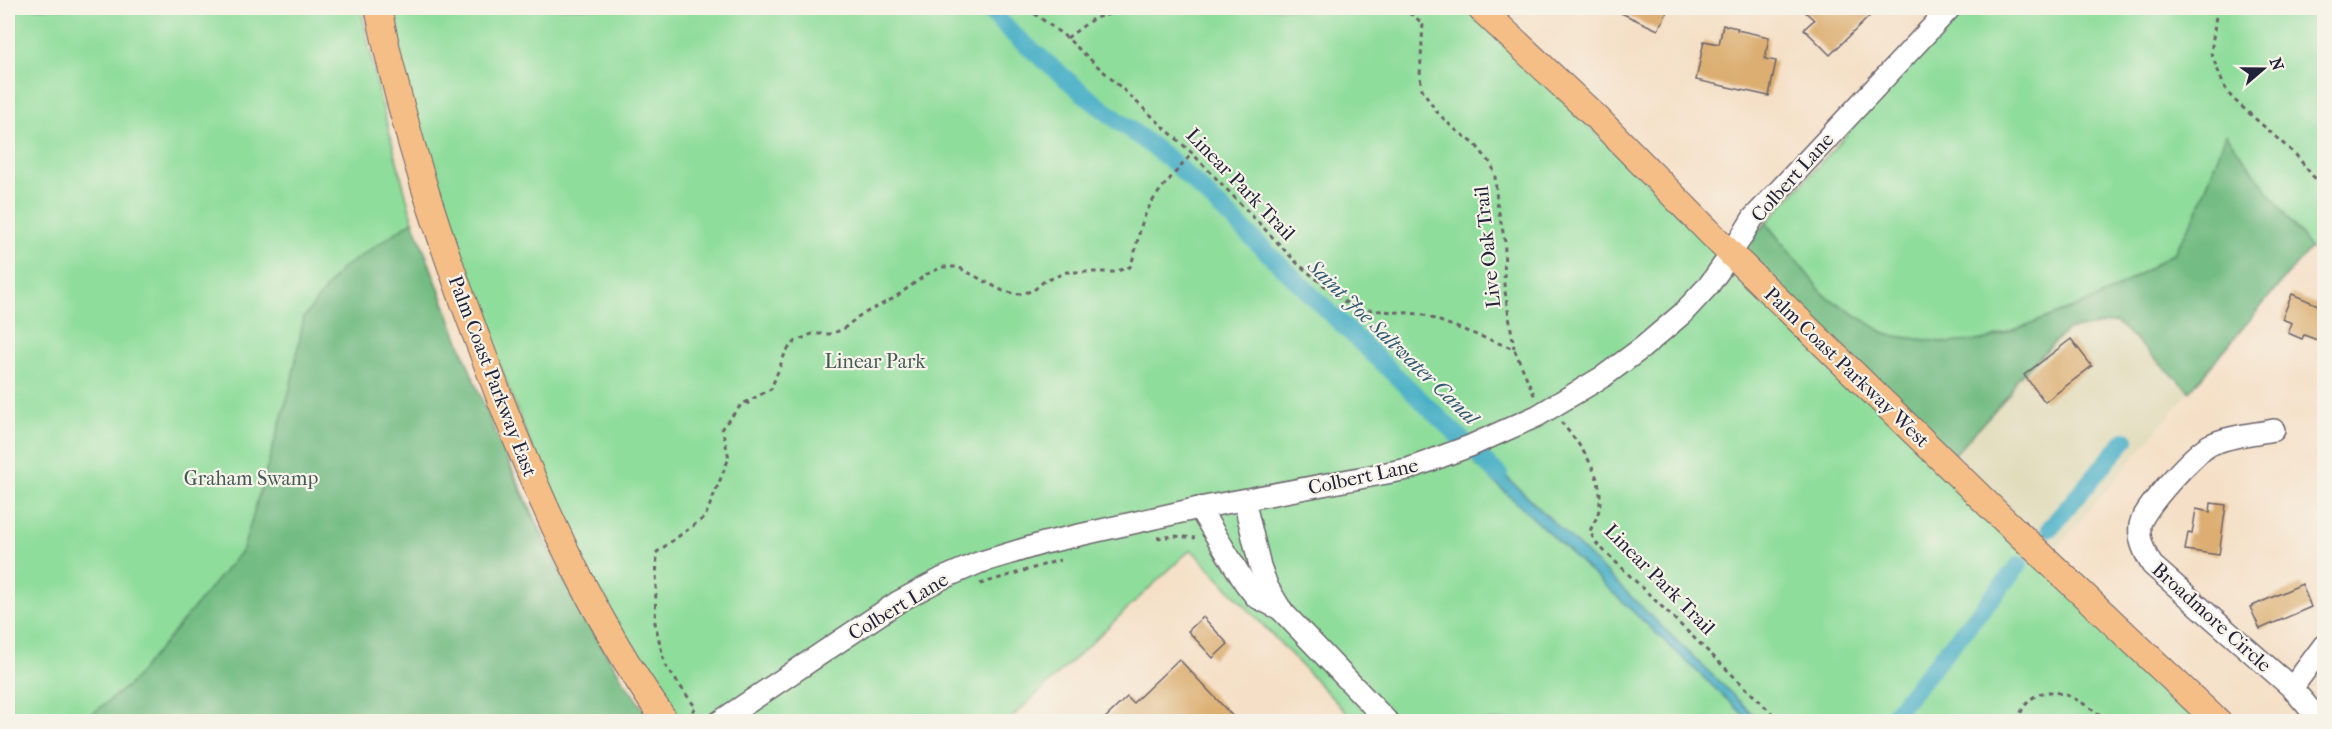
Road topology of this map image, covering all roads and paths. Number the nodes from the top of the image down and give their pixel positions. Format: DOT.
graph roads {
  1 [pos="378,8"];
  2 [pos="1027,8"];
  3 [pos="1121,8"];
  4 [pos="1392,8"];
  5 [pos="1480,8"];
  6 [pos="1950,8"];
  7 [pos="2217,8"];
  8 [pos="1066,38"];
  9 [pos="1192,153"];
  10 [pos="2325,190"];
  11 [pos="1731,254"];
  12 [pos="1515,351"];
  13 [pos="746,401"];
  14 [pos="750,406"];
  15 [pos="1550,410"];
  16 [pos="2274,430"];
  17 [pos="1244,500"];
  18 [pos="1199,508"];
  19 [pos="1155,538"];
  20 [pos="1202,539"];
  21 [pos="1066,558"];
  22 [pos="973,586"];
  23 [pos="1282,611"];
  24 [pos="2325,645"];
  25 [pos="2292,688"];
  26 [pos="666,722"];
  27 [pos="678,722"];
  28 [pos="718,722"];
  29 [pos="1388,722"];
  30 [pos="1781,722"];
  31 [pos="2020,722"];
  32 [pos="2110,722"];
  33 [pos="2218,722"];
  34 [pos="2321,722"];
  1 -- 26 [label="main road, Palm Coast Parkway East"];
  2 -- 8 [label="path, Linear Park Trail"];
  3 -- 8 [label="path"];
  4 -- 12 [label="path, Live Oak Trail"];
  5 -- 11 [label="main road, Palm Coast Parkway West"];
  6 -- 11 [label="street, Colbert Lane"];
  7 -- 10 [label="path"];
  8 -- 9 [label="path, Linear Park Trail"];
  9 -- 12 [label="path, Linear Park Trail"];
  9 -- 13 [label="path"];
  11 -- 15 [label="street, Colbert Lane"];
  11 -- 33 [label="main road, Palm Coast Parkway West"];
  12 -- 15 [label="path, Linear Park Trail"];
  13 -- 14 [label="path"];
  13 -- 27 [label="path"];
  15 -- 17 [label="street, Colbert Lane"];
  15 -- 30 [label="path, Linear Park Trail"];
  16 -- 25 [label="street, Broadmore Circle"];
  17 -- 18 [label="street, Colbert Lane"];
  17 -- 23 [label="street"];
  18 -- 23 [label="street"];
  18 -- 28 [label="street, Colbert Lane"];
  19 -- 20 [label="path"];
  21 -- 22 [label="path"];
  23 -- 29 [label="street"];
  24 -- 25 [label="street"];
  25 -- 34 [label="street, Broadmore Circle"];
  31 -- 32 [label="path"];
}
